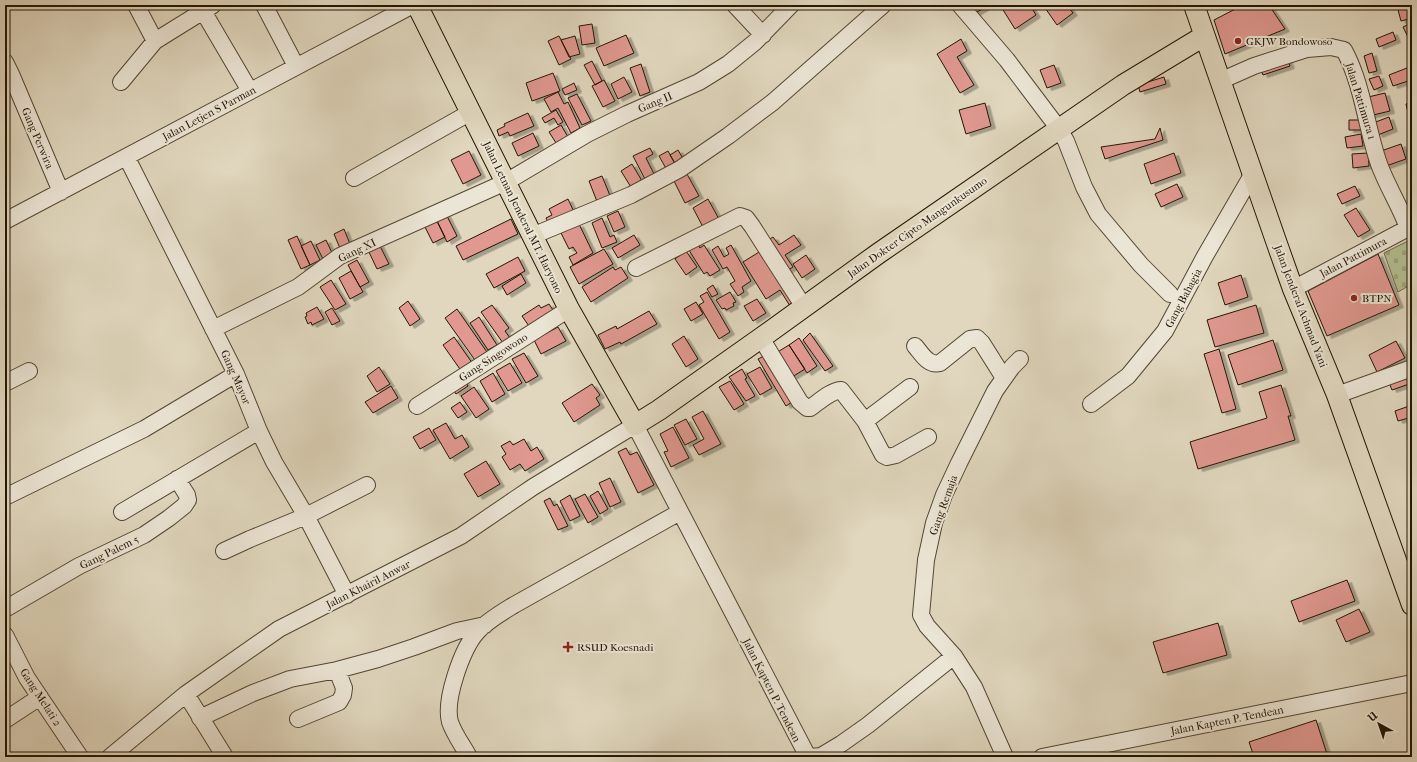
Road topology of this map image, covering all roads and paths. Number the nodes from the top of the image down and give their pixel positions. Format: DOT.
graph roads {
  1 [pos="136,5"];
  2 [pos="264,5"];
  3 [pos="413,5"];
  4 [pos="417,5"];
  5 [pos="735,5"];
  6 [pos="791,5"];
  7 [pos="883,5"];
  8 [pos="960,5"];
  9 [pos="1194,5"];
  10 [pos="208,8"];
  11 [pos="763,35"];
  12 [pos="1204,36"];
  13 [pos="155,41"];
  14 [pos="5,62"];
  15 [pos="296,66"];
  16 [pos="1220,81"];
  17 [pos="121,82"];
  18 [pos="250,91"];
  19 [pos="471,112"];
  20 [pos="1059,129"];
  21 [pos="127,158"];
  22 [pos="354,178"];
  23 [pos="506,182"];
  24 [pos="1255,183"];
  25 [pos="61,192"];
  26 [pos="5,221"];
  27 [pos="1410,227"];
  28 [pos="532,236"];
  29 [pos="636,268"];
  30 [pos="1293,289"];
  31 [pos="1170,294"];
  32 [pos="804,307"];
  33 [pos="569,309"];
  34 [pos="213,329"];
  35 [pos="761,338"];
  36 [pos="915,346"];
  37 [pos="1020,359"];
  38 [pos="1412,368"];
  39 [pos="29,371"];
  40 [pos="236,374"];
  41 [pos="1004,378"];
  42 [pos="5,383"];
  43 [pos="910,387"];
  44 [pos="1337,395"];
  45 [pos="1091,404"];
  46 [pos="417,406"];
  47 [pos="865,421"];
  48 [pos="635,425"];
  49 [pos="259,431"];
  50 [pos="928,437"];
  51 [pos="177,479"];
  52 [pos="367,485"];
  53 [pos="5,497"];
  54 [pos="122,512"];
  55 [pos="680,512"];
  56 [pos="306,516"];
  57 [pos="224,551"];
  58 [pos="347,595"];
  59 [pos="1412,605"];
  60 [pos="5,609"];
  61 [pos="485,625"];
  62 [pos="5,635"];
  63 [pos="954,656"];
  64 [pos="337,670"];
  65 [pos="1412,683"];
  66 [pos="186,694"];
  67 [pos="40,697"];
  68 [pos="200,718"];
  69 [pos="298,719"];
  70 [pos="5,720"];
  71 [pos="116,755"];
  72 [pos="80,757"];
  73 [pos="225,757"];
  74 [pos="469,757"];
  75 [pos="809,757"];
  76 [pos="1005,757"];
  77 [pos="1042,757"];
  1 -- 13 [label="street"];
  2 -- 15 [label="street"];
  3 -- 15 [label="street, Jalan Letjen S Parman"];
  4 -- 19 [label="main road, Jalan Letnan Jenderal MT. Haryono"];
  5 -- 11 [label="street"];
  6 -- 11 [label="street, Gang II"];
  7 -- 28 [label="street"];
  8 -- 20 [label="street"];
  9 -- 12 [label="main road, Jalan Jenderal Achmad Yani"];
  10 -- 13 [label="street"];
  10 -- 18 [label="street"];
  11 -- 23 [label="street, Gang II"];
  12 -- 16 [label="main road, Jalan Jenderal Achmad Yani"];
  12 -- 20 [label="main road, Jalan Dokter Cipto Mangunkusumo"];
  13 -- 17 [label="street"];
  14 -- 25 [label="street, Gang Perwira"];
  15 -- 18 [label="street, Jalan Letjen S Parman"];
  16 -- 24 [label="main road, Jalan Jenderal Achmad Yani"];
  16 -- 27 [label="street, Jalan Pattimura 1"];
  18 -- 21 [label="street, Jalan Letjen S Parman"];
  19 -- 22 [label="street"];
  19 -- 23 [label="main road, Jalan Letnan Jenderal MT. Haryono"];
  20 -- 31 [label="street"];
  20 -- 32 [label="main road, Jalan Dokter Cipto Mangunkusumo"];
  21 -- 25 [label="street, Jalan Letjen S Parman"];
  21 -- 34 [label="street, Gang Mayor"];
  23 -- 28 [label="main road, Jalan Letnan Jenderal MT. Haryono"];
  23 -- 34 [label="street, Gang XI"];
  24 -- 30 [label="main road, Jalan Jenderal Achmad Yani"];
  24 -- 45 [label="street, Gang Bahagia"];
  25 -- 26 [label="street, Jalan Letjen S Parman"];
  27 -- 30 [label="street, Jalan Pattimura"];
  28 -- 33 [label="main road, Jalan Letnan Jenderal MT. Haryono"];
  29 -- 32 [label="street"];
  30 -- 44 [label="main road, Jalan Jenderal Achmad Yani"];
  32 -- 35 [label="main road, Jalan Dokter Cipto Mangunkusumo"];
  33 -- 46 [label="street, Gang Singowono"];
  33 -- 48 [label="main road, Jalan Letnan Jenderal MT. Haryono"];
  34 -- 40 [label="street, Gang Mayor"];
  35 -- 47 [label="street"];
  35 -- 48 [label="main road, Jalan Dokter Cipto Mangunkusumo"];
  36 -- 41 [label="street"];
  37 -- 41 [label="street, Gang Remaja"];
  38 -- 44 [label="street"];
  39 -- 42 [label="street"];
  40 -- 49 [label="street, Gang Mayor"];
  40 -- 53 [label="street"];
  41 -- 63 [label="street, Gang Remaja"];
  43 -- 47 [label="street"];
  44 -- 59 [label="main road, Jalan Jenderal Achmad Yani"];
  47 -- 50 [label="street"];
  48 -- 55 [label="street, Jalan Kapten P. Tendean"];
  48 -- 58 [label="street, Jalan Khairil Anwar"];
  49 -- 51 [label="street"];
  49 -- 56 [label="street, Gang Mayor"];
  51 -- 54 [label="street"];
  51 -- 60 [label="street, Gang Palem 5"];
  52 -- 56 [label="street"];
  55 -- 61 [label="street"];
  55 -- 75 [label="street, Jalan Kapten P. Tendean"];
  56 -- 57 [label="street"];
  56 -- 58 [label="street, Gang Mayor"];
  58 -- 66 [label="street, Jalan Khairil Anwar"];
  61 -- 64 [label="street"];
  61 -- 74 [label="street"];
  62 -- 67 [label="street, Gang Melati 2"];
  63 -- 75 [label="street, Jalan Kapten P. Tendean"];
  63 -- 76 [label="street"];
  64 -- 68 [label="street"];
  64 -- 69 [label="street"];
  65 -- 77 [label="street, Jalan Kapten P. Tendean"];
  66 -- 68 [label="street"];
  66 -- 71 [label="street, Jalan Khairil Anwar"];
  67 -- 70 [label="street"];
  67 -- 72 [label="street, Gang Melati 2"];
  68 -- 73 [label="street"];
}
